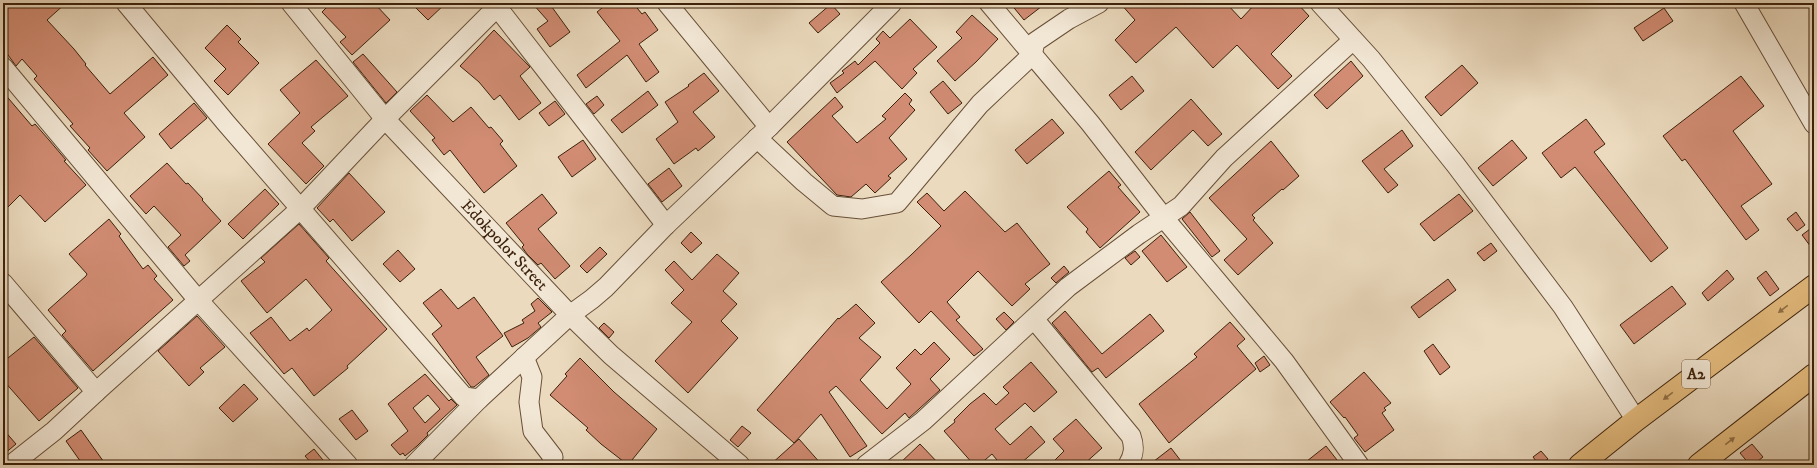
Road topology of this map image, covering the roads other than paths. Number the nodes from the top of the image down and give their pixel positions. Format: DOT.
graph roads {
  1 [pos="126,3"];
  2 [pos="291,3"];
  3 [pos="667,3"];
  4 [pos="989,3"];
  5 [pos="1099,3"];
  6 [pos="1320,3"];
  7 [pos="1744,3"];
  8 [pos="498,4"];
  9 [pos="883,6"];
  10 [pos="1353,40"];
  11 [pos="1032,54"];
  12 [pos="3,67"];
  13 [pos="385,119"];
  14 [pos="1814,124"];
  15 [pos="763,133"];
  16 [pos="300,208"];
  17 [pos="1164,218"];
  18 [pos="666,225"];
  19 [pos="3,283"];
  20 [pos="1814,286"];
  21 [pos="198,300"];
  22 [pos="570,315"];
  23 [pos="1034,319"];
  24 [pos="524,356"];
  25 [pos="1814,375"];
  26 [pos="96,392"];
  27 [pos="479,399"];
  28 [pos="1636,420"];
  29 [pos="11,465"];
  30 [pos="348,465"];
  31 [pos="414,465"];
  32 [pos="551,465"];
  33 [pos="740,465"];
  34 [pos="866,465"];
  35 [pos="1128,465"];
  36 [pos="1359,465"];
  37 [pos="1580,465"];
  38 [pos="1699,465"];
  1 -- 16 [label="street"];
  2 -- 13 [label="street, Edokpolor Street"];
  3 -- 15 [label="street"];
  4 -- 11 [label="street"];
  5 -- 11 [label="street"];
  6 -- 10 [label="street"];
  7 -- 14 [label="street"];
  8 -- 13 [label="street"];
  8 -- 18 [label="street"];
  9 -- 15 [label="street"];
  10 -- 17 [label="street"];
  10 -- 28 [label="street"];
  11 -- 15 [label="street"];
  11 -- 17 [label="street"];
  12 -- 21 [label="street"];
  13 -- 16 [label="street"];
  13 -- 22 [label="street, Edokpolor Street"];
  15 -- 18 [label="street"];
  16 -- 21 [label="street"];
  16 -- 27 [label="street"];
  17 -- 23 [label="street"];
  17 -- 36 [label="street"];
  18 -- 22 [label="street"];
  19 -- 26 [label="street"];
  20 -- 28 [label="highway, A2, one-way"];
  21 -- 26 [label="street"];
  21 -- 30 [label="street"];
  22 -- 24 [label="street"];
  22 -- 33 [label="street, Edokpolor Street"];
  23 -- 34 [label="street"];
  23 -- 35 [label="street"];
  24 -- 27 [label="street"];
  24 -- 32 [label="street"];
  38 -- 25 [label="highway, one-way"];
  26 -- 29 [label="street"];
  27 -- 31 [label="street"];
  28 -- 37 [label="highway, A2"];
}
